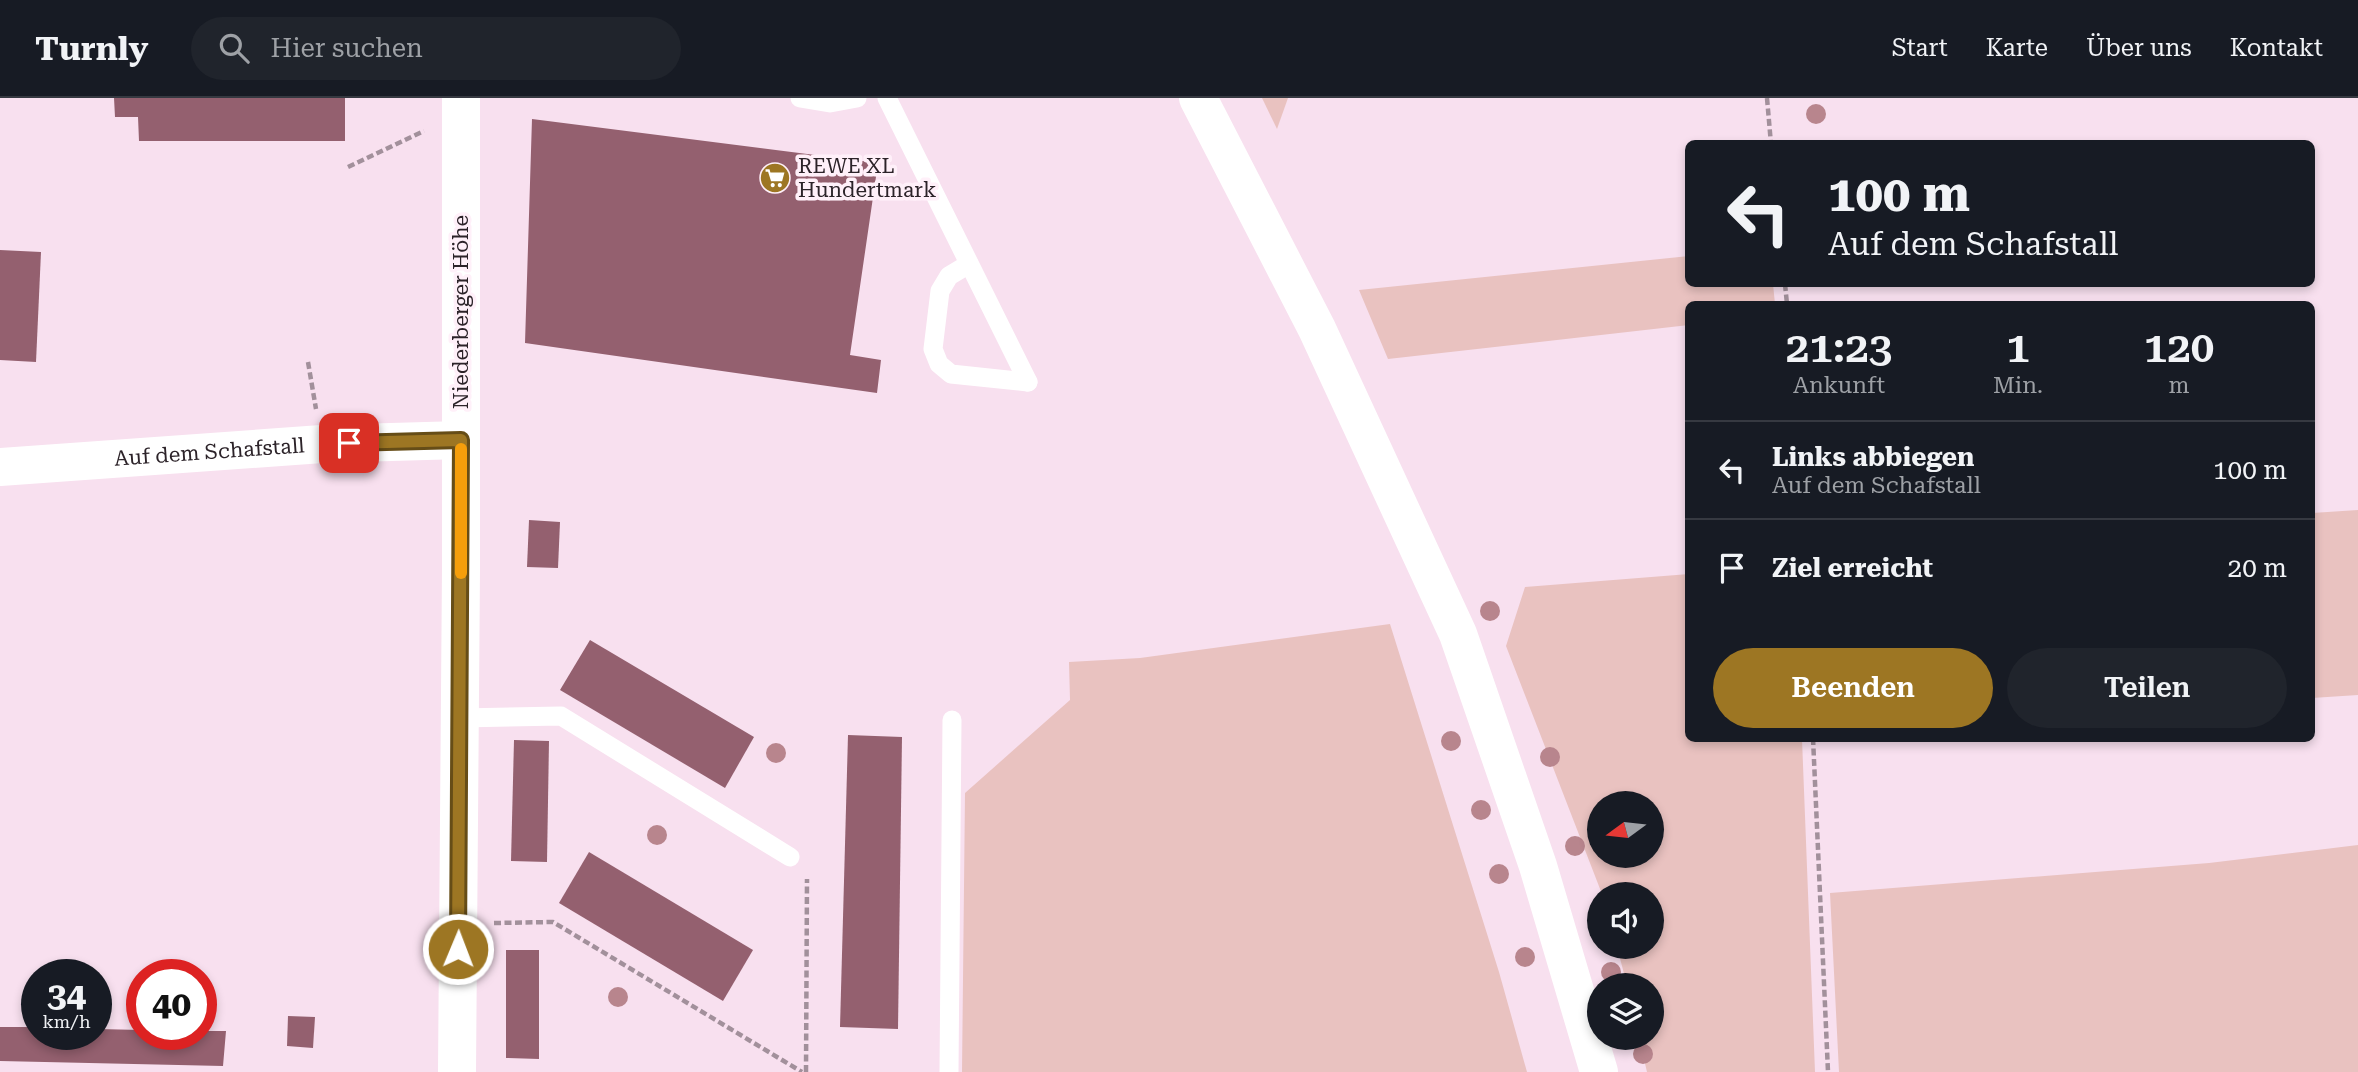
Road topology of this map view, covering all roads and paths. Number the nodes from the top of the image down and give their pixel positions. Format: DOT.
graph roads {
  1 [pos="461,98"];
  2 [pos="800,98"];
  3 [pos="857,98"];
  4 [pos="887,98"];
  5 [pos="1198,98"];
  6 [pos="1767,98"];
  7 [pos="424,131"];
  8 [pos="1771,140"];
  9 [pos="348,167"];
  10 [pos="969,264"];
  11 [pos="308,362"];
  12 [pos="461,440"];
  13 [pos="322,444"];
  14 [pos="0,467"];
  15 [pos="460,718"];
  16 [pos="952,720"];
  17 [pos="1813,742"];
  18 [pos="790,857"];
  19 [pos="458,924"];
  20 [pos="457,1072"];
  21 [pos="804,1072"];
  22 [pos="949,1072"];
  23 [pos="1599,1072"];
  24 [pos="1828,1072"];
  1 -- 12 [label="street, Niederberger Höhe"];
  2 -- 3 [label="lane"];
  4 -- 10 [label="lane"];
  5 -- 23 [label="street"];
  6 -- 8 [label="path"];
  7 -- 9 [label="path"];
  10 -- 10 [label="lane"];
  11 -- 13 [label="path"];
  12 -- 13 [label="street, Auf dem Schafstall"];
  12 -- 15 [label="street, Niederberger Höhe"];
  13 -- 14 [label="street, Auf dem Schafstall"];
  15 -- 18 [label="lane"];
  15 -- 19 [label="street, Niederberger Höhe"];
  16 -- 22 [label="lane"];
  17 -- 24 [label="path"];
  18 -- 21 [label="path"];
  19 -- 20 [label="street, Niederberger Höhe"];
  19 -- 21 [label="path"];
}
